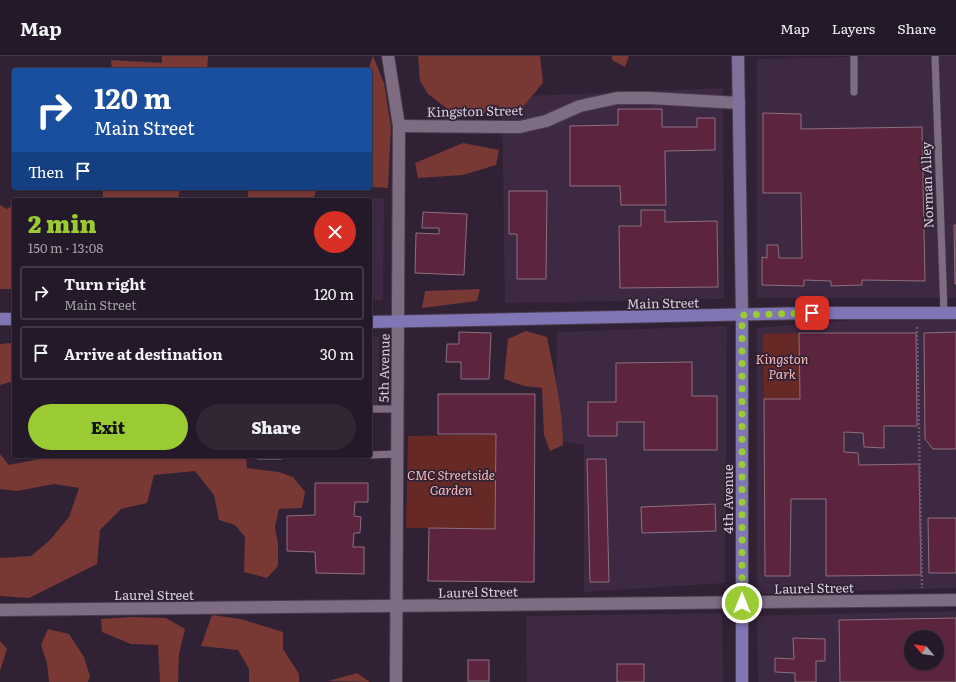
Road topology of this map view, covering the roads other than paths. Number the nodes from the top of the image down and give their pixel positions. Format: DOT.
graph roads {
  1 [pos="388,56"];
  2 [pos="738,56"];
  3 [pos="854,56"];
  4 [pos="935,56"];
  5 [pos="854,92"];
  6 [pos="739,103"];
  7 [pos="399,126"];
  8 [pos="944,313"];
  9 [pos="956,313"];
  10 [pos="742,315"];
  11 [pos="0,319"];
  12 [pos="12,319"];
  13 [pos="372,322"];
  14 [pos="398,322"];
  15 [pos="372,409"];
  16 [pos="397,409"];
  17 [pos="372,454"];
  18 [pos="397,454"];
  19 [pos="956,600"];
  20 [pos="742,603"];
  21 [pos="396,607"];
  22 [pos="0,610"];
  23 [pos="396,682"];
  24 [pos="742,682"];
  1 -- 7 [label="street, 5th Avenue"];
  2 -- 6 [label="main road"];
  3 -- 5 [label="lane"];
  4 -- 8 [label="lane, Norman Alley"];
  6 -- 7 [label="street, Kingston Street"];
  6 -- 10 [label="main road"];
  7 -- 14 [label="street, 5th Avenue"];
  8 -- 9 [label="main road, Main Street"];
  8 -- 10 [label="main road, Main Street"];
  10 -- 14 [label="main road, Main Street"];
  10 -- 20 [label="main road, 4th Avenue"];
  11 -- 12 [label="main road"];
  13 -- 14 [label="main road, Main Street"];
  14 -- 16 [label="street, 5th Avenue"];
  15 -- 16 [label="lane"];
  16 -- 18 [label="street, 5th Avenue"];
  17 -- 18 [label="lane"];
  18 -- 21 [label="street, 5th Avenue"];
  19 -- 20 [label="street, Laurel Street"];
  20 -- 21 [label="street, Laurel Street"];
  20 -- 24 [label="main road, 4th Avenue"];
  21 -- 22 [label="street, Laurel Street"];
  21 -- 23 [label="street, 5th Avenue"];
}
